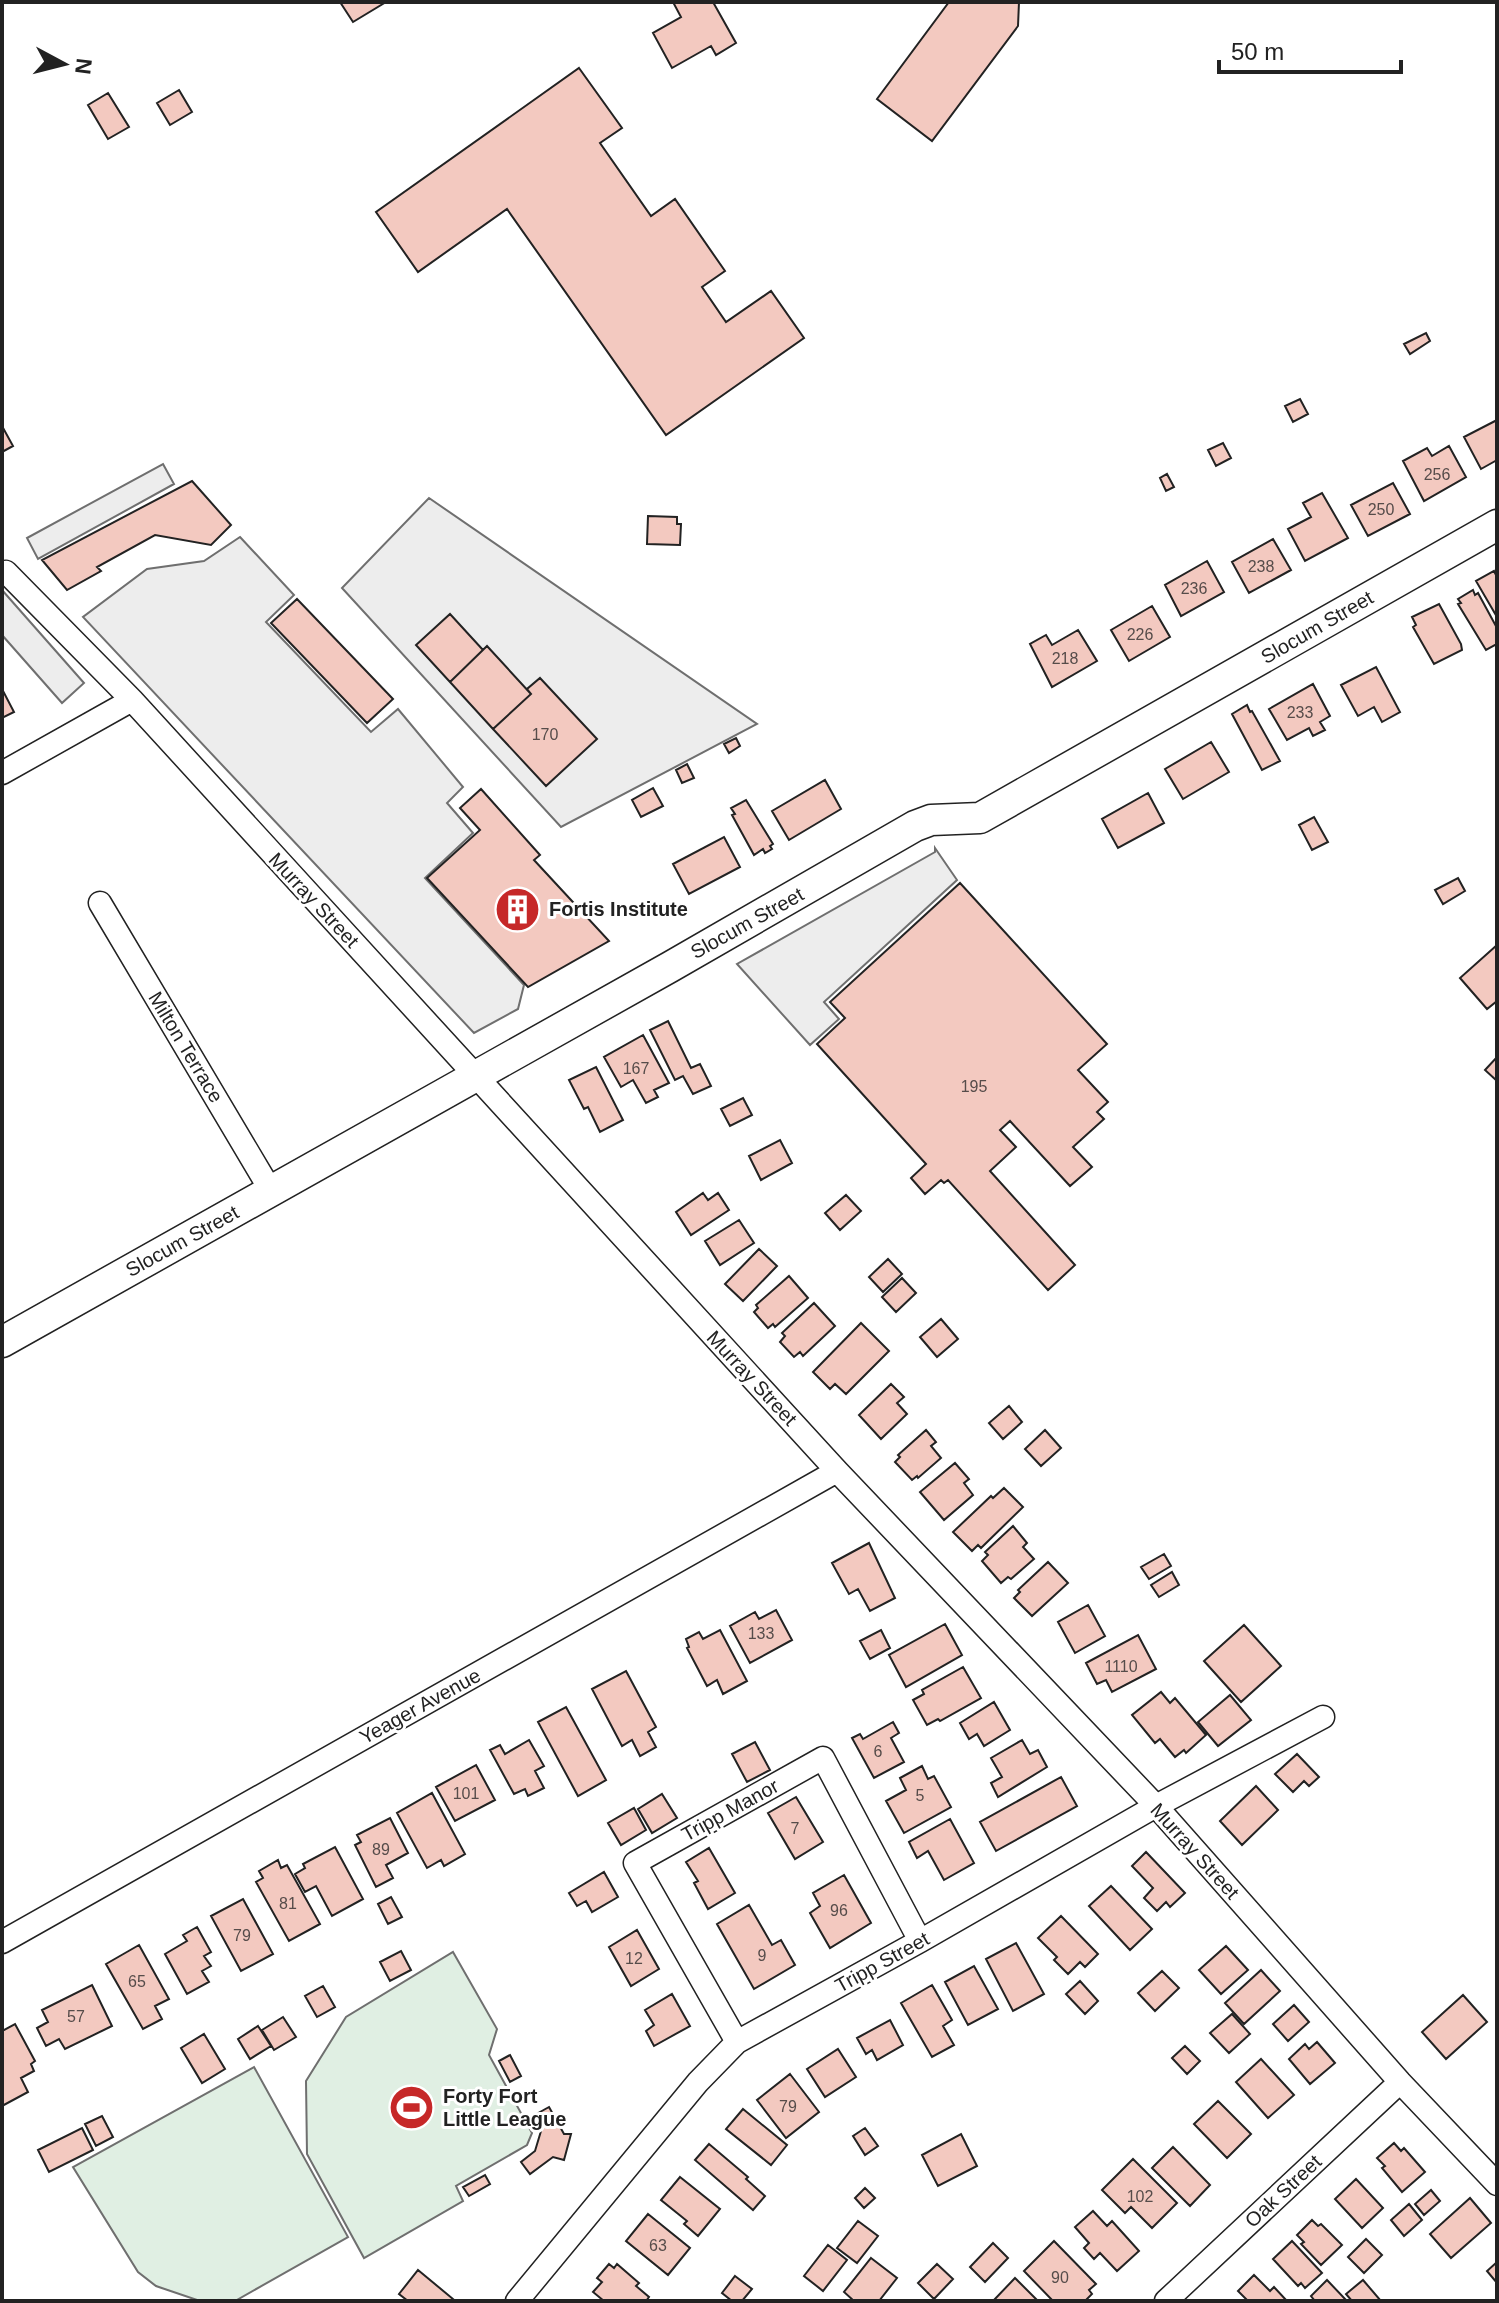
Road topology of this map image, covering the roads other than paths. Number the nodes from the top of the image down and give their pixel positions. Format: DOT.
graph roads {
  1 [pos="1497,525"];
  2 [pos="4,573"];
  3 [pos="132,700"];
  4 [pos="2,773"];
  5 [pos="100,903"];
  6 [pos="476,1075"];
  7 [pos="271,1191"];
  8 [pos="2,1342"];
  9 [pos="837,1471"];
  10 [pos="1323,1717"];
  11 [pos="1156,1806"];
  12 [pos="920,1941"];
  13 [pos="2,1942"];
  14 [pos="737,2042"];
  15 [pos="1400,2082"];
  16 [pos="1497,2184"];
  17 [pos="517,2301"];
  18 [pos="1166,2301"];
  1 -- 6 [label="street, Slocum Street"];
  2 -- 3 [label="street, Murray Street"];
  3 -- 4 [label="street"];
  3 -- 6 [label="street, Murray Street"];
  5 -- 7 [label="street, Milton Terrace"];
  6 -- 7 [label="street, Slocum Street"];
  6 -- 9 [label="street, Murray Street"];
  7 -- 8 [label="street, Slocum Street"];
  9 -- 11 [label="street, Murray Street"];
  9 -- 13 [label="street, Yeager Avenue"];
  10 -- 11 [label="street, Tripp Street"];
  11 -- 12 [label="street, Tripp Street"];
  11 -- 15 [label="street, Murray Street"];
  12 -- 14 [label="street, Tripp Street"];
  12 -- 14 [label="street, Tripp Manor"];
  14 -- 17 [label="street, Tripp Street"];
  15 -- 16 [label="street, Murray Street"];
  15 -- 18 [label="street, Oak Street"];
}
